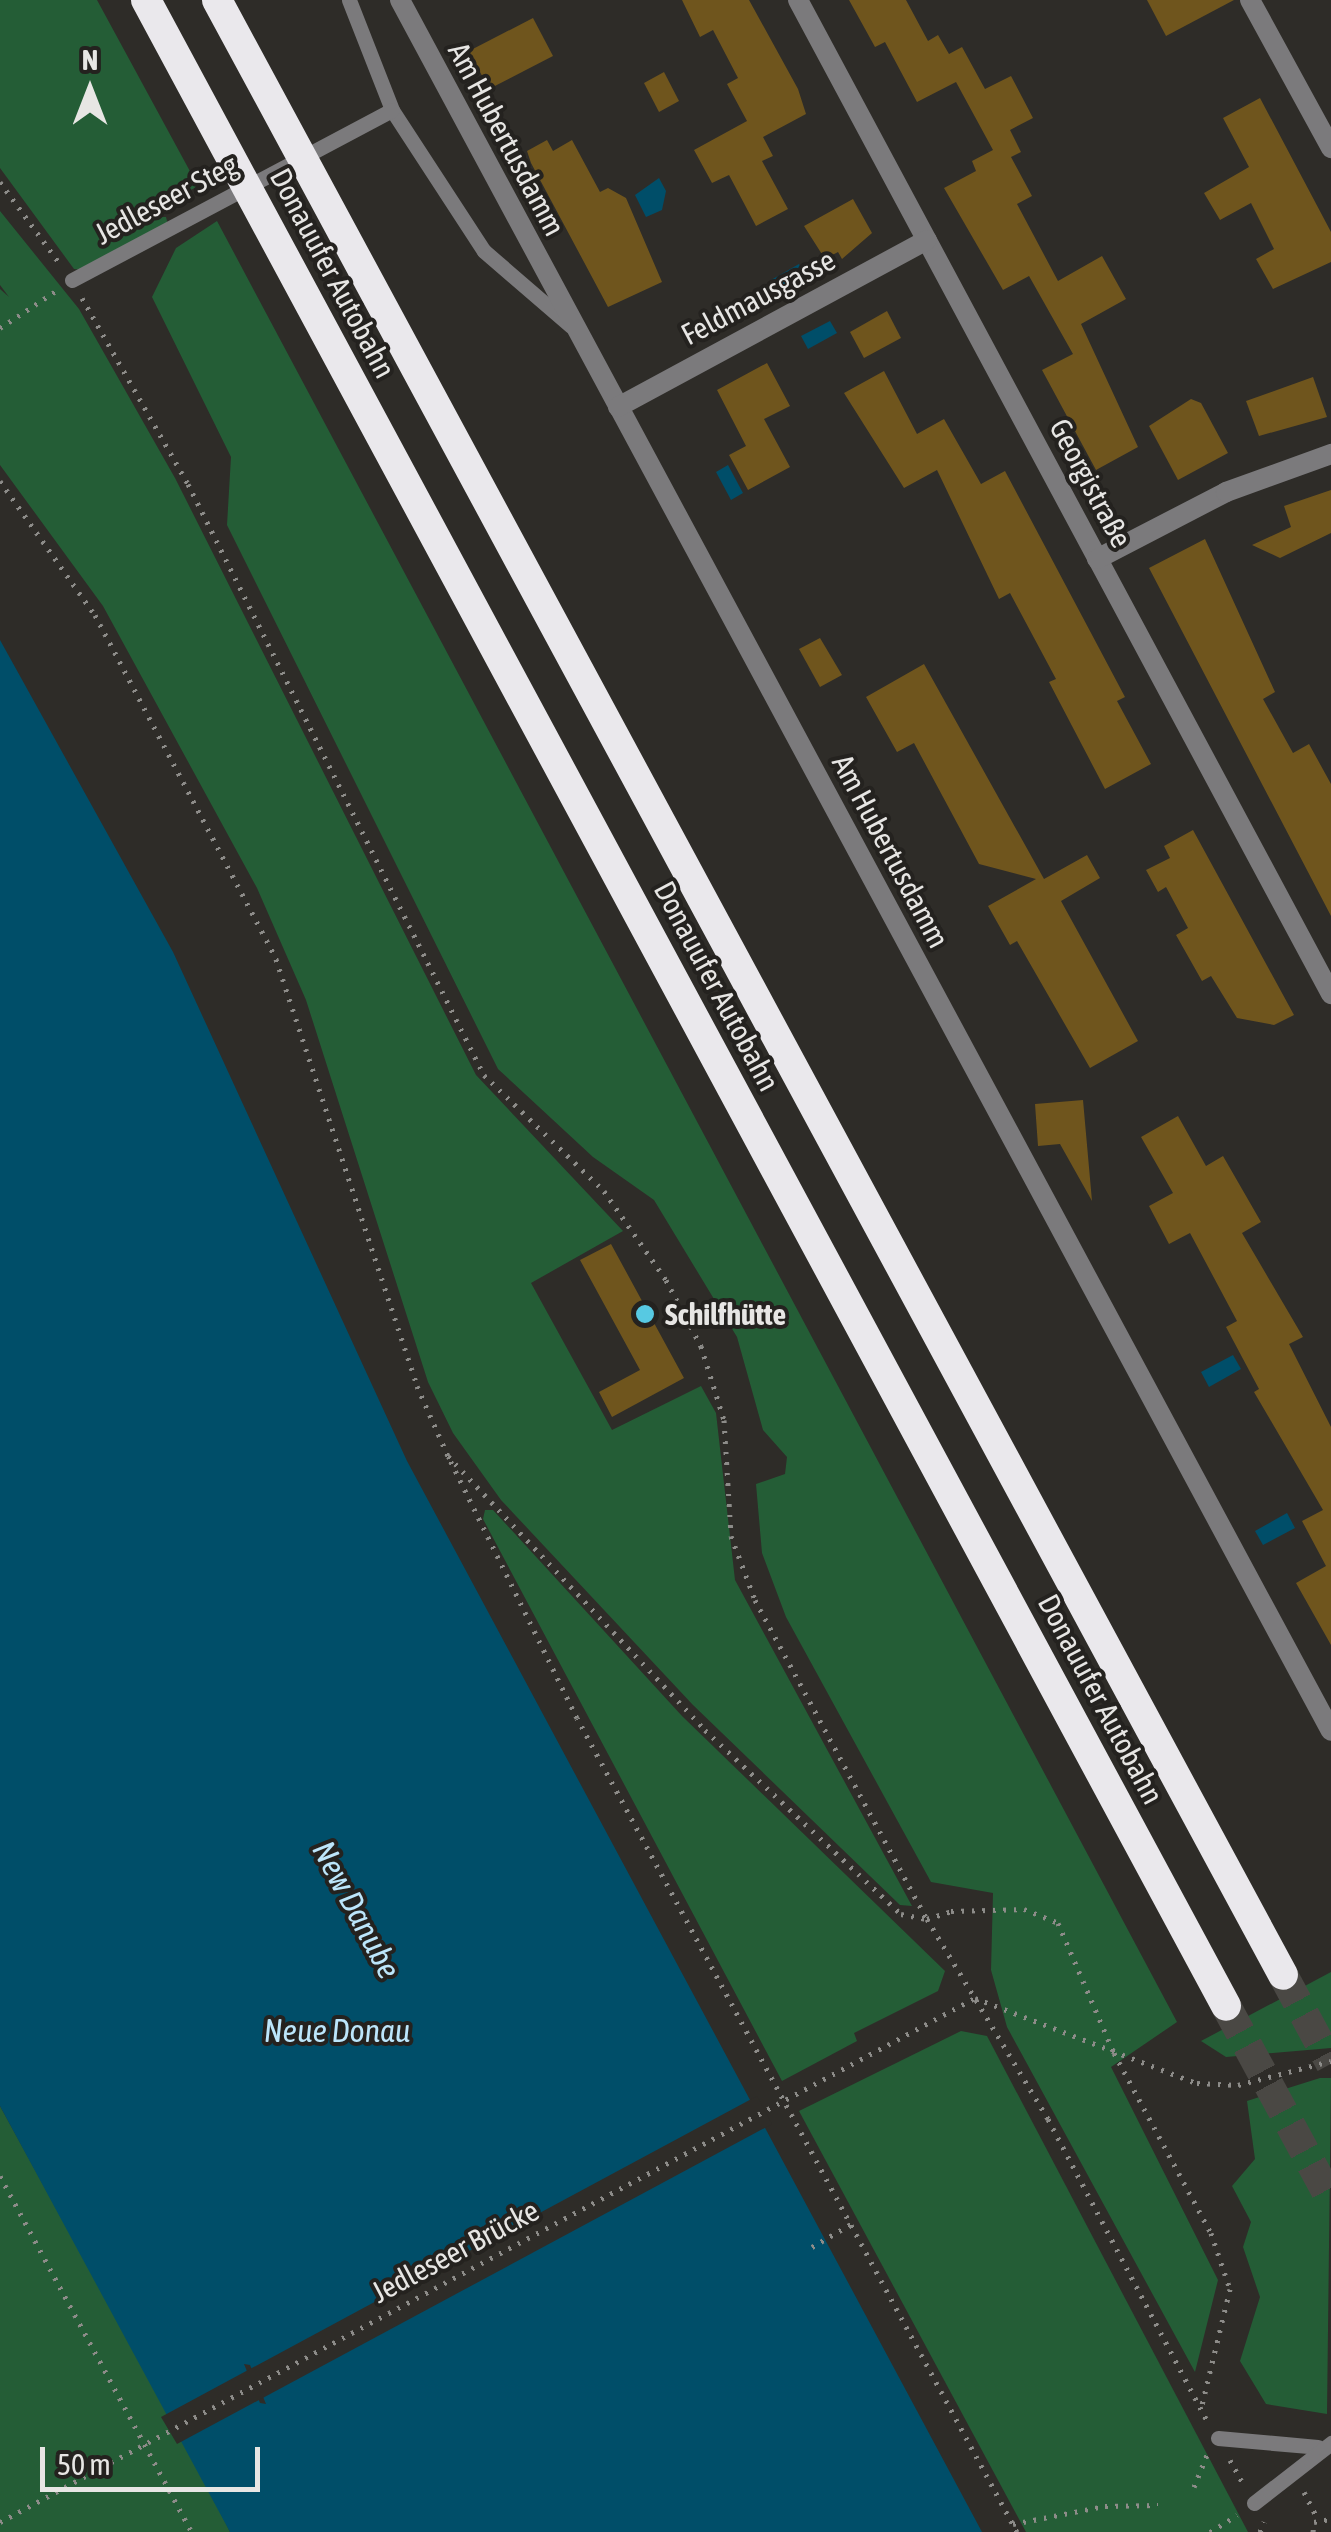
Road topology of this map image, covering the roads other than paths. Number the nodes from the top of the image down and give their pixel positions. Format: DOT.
graph roads {
  1 [pos="146,0"];
  2 [pos="217,0"];
  3 [pos="349,0"];
  4 [pos="400,0"];
  5 [pos="798,0"];
  6 [pos="1250,0"];
  7 [pos="392,110"];
  8 [pos="1331,148"];
  9 [pos="927,240"];
  10 [pos="72,280"];
  11 [pos="574,328"];
  12 [pos="618,406"];
  13 [pos="1331,454"];
  14 [pos="1098,559"];
  15 [pos="1331,994"];
  16 [pos="1331,1731"];
  17 [pos="1283,1976"];
  18 [pos="1226,2006"];
  19 [pos="1218,2438"];
  20 [pos="1324,2445"];
  21 [pos="1254,2503"];
  1 -- 18 [label="highway, Donauufer Autobahn"];
  2 -- 17 [label="highway, Donauufer Autobahn"];
  3 -- 7 [label="lane"];
  4 -- 11 [label="street, Am Hubertusdamm"];
  5 -- 9 [label="street, Georgistraße"];
  6 -- 8 [label="street"];
  7 -- 10 [label="lane, Jedleseer Steg"];
  7 -- 11 [label="lane"];
  9 -- 12 [label="street, Feldmausgasse"];
  9 -- 14 [label="street, Georgistraße"];
  11 -- 12 [label="street, Am Hubertusdamm"];
  12 -- 16 [label="street, Am Hubertusdamm"];
  13 -- 14 [label="street"];
  14 -- 15 [label="street, Georgistraße"];
  19 -- 20 [label="lane"];
  20 -- 21 [label="lane"];
}
